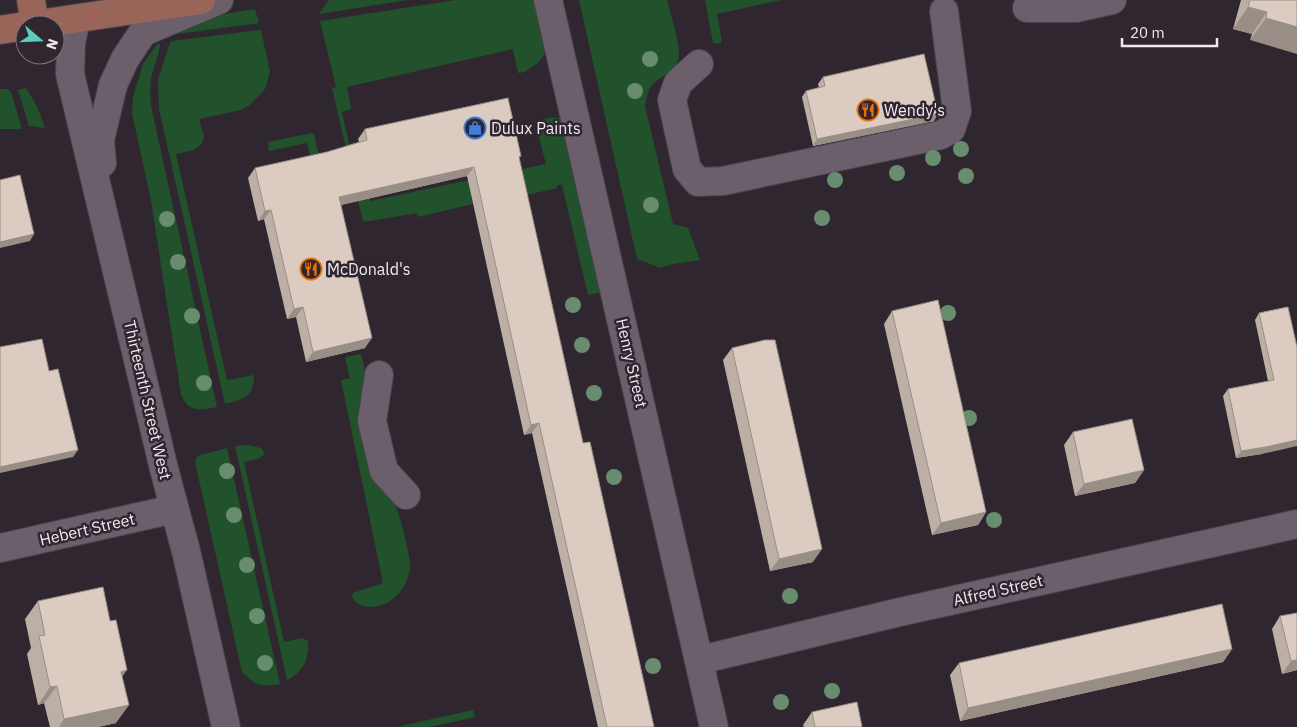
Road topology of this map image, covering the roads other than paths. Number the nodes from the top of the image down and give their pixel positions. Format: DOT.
graph roads {
  1 [pos="31,0"];
  2 [pos="201,0"];
  3 [pos="219,0"];
  4 [pos="548,0"];
  5 [pos="1046,0"];
  6 [pos="1112,0"];
  7 [pos="74,9"];
  8 [pos="944,11"];
  9 [pos="33,15"];
  10 [pos="59,15"];
  11 [pos="15,28"];
  12 [pos="0,30"];
  13 [pos="65,57"];
  14 [pos="698,64"];
  15 [pos="62,65"];
  16 [pos="107,226"];
  17 [pos="379,375"];
  18 [pos="406,495"];
  19 [pos="174,509"];
  20 [pos="1297,524"];
  21 [pos="0,548"];
  22 [pos="700,660"];
  23 [pos="226,727"];
  24 [pos="714,727"];
  1 -- 9 [label="main road"];
  2 -- 7 [label="main road"];
  3 -- 16 [label="street"];
  4 -- 22 [label="street, Henry Street"];
  5 -- 6 [label="street"];
  7 -- 10 [label="main road"];
  7 -- 13 [label="street, Thirteenth Street West"];
  8 -- 14 [label="street"];
  11 -- 12 [label="main road"];
  15 -- 16 [label="street, Thirteenth Street West"];
  16 -- 19 [label="street, Thirteenth Street West"];
  17 -- 18 [label="street"];
  19 -- 21 [label="street, Hebert Street"];
  19 -- 23 [label="street, Thirteenth Street West"];
  20 -- 22 [label="street, Alfred Street"];
  22 -- 24 [label="street, Henry Street"];
}
